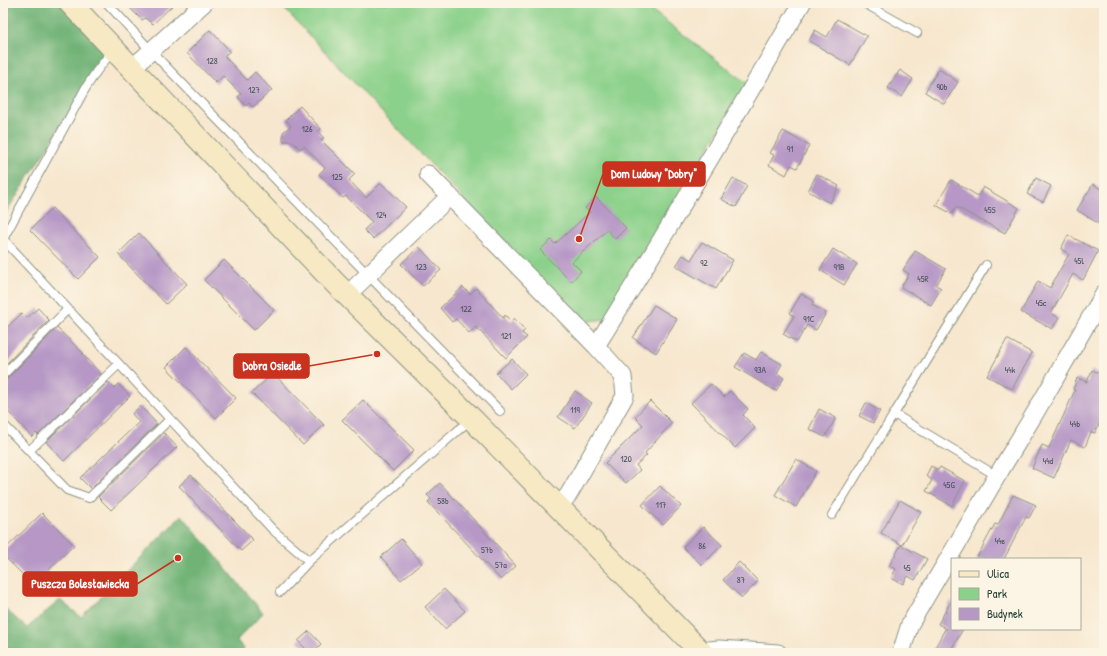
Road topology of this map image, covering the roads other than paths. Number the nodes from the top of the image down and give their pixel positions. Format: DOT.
graph roads {
  1 [pos="70,3"];
  2 [pos="107,3"];
  3 [pos="204,3"];
  4 [pos="802,3"];
  5 [pos="864,3"];
  6 [pos="917,33"];
  7 [pos="114,49"];
  8 [pos="152,51"];
  9 [pos="131,69"];
  10 [pos="428,174"];
  11 [pos="450,196"];
  12 [pos="3,239"];
  13 [pos="986,265"];
  14 [pos="369,274"];
  15 [pos="1104,294"];
  16 [pos="347,295"];
  17 [pos="68,309"];
  18 [pos="596,346"];
  19 [pos="119,364"];
  20 [pos="3,375"];
  21 [pos="500,411"];
  22 [pos="894,414"];
  23 [pos="170,419"];
  24 [pos="472,419"];
  25 [pos="3,424"];
  26 [pos="29,451"];
  27 [pos="997,476"];
  28 [pos="558,508"];
  29 [pos="832,515"];
  30 [pos="309,561"];
  31 [pos="280,592"];
  32 [pos="701,652"];
  33 [pos="778,653"];
  34 [pos="901,653"];
  1 -- 7 [label="main road"];
  2 -- 8 [label="lane"];
  3 -- 8 [label="street"];
  4 -- 18 [label="street"];
  5 -- 6 [label="lane"];
  7 -- 9 [label="main road"];
  7 -- 12 [label="lane"];
  8 -- 9 [label="street"];
  8 -- 14 [label="lane"];
  9 -- 16 [label="main road"];
  10 -- 11 [label="street"];
  11 -- 14 [label="street"];
  11 -- 18 [label="street"];
  12 -- 17 [label="lane"];
  13 -- 22 [label="lane"];
  14 -- 16 [label="street"];
  14 -- 21 [label="lane"];
  15 -- 27 [label="street"];
  16 -- 24 [label="main road"];
  17 -- 19 [label="lane"];
  17 -- 20 [label="lane"];
  18 -- 28 [label="street"];
  19 -- 23 [label="lane"];
  19 -- 26 [label="lane"];
  22 -- 27 [label="lane"];
  22 -- 29 [label="lane"];
  23 -- 26 [label="lane"];
  23 -- 30 [label="lane"];
  24 -- 28 [label="main road"];
  24 -- 30 [label="lane"];
  25 -- 26 [label="lane"];
  27 -- 34 [label="street"];
  28 -- 32 [label="main road"];
  30 -- 31 [label="lane"];
  32 -- 33 [label="street"];
}
